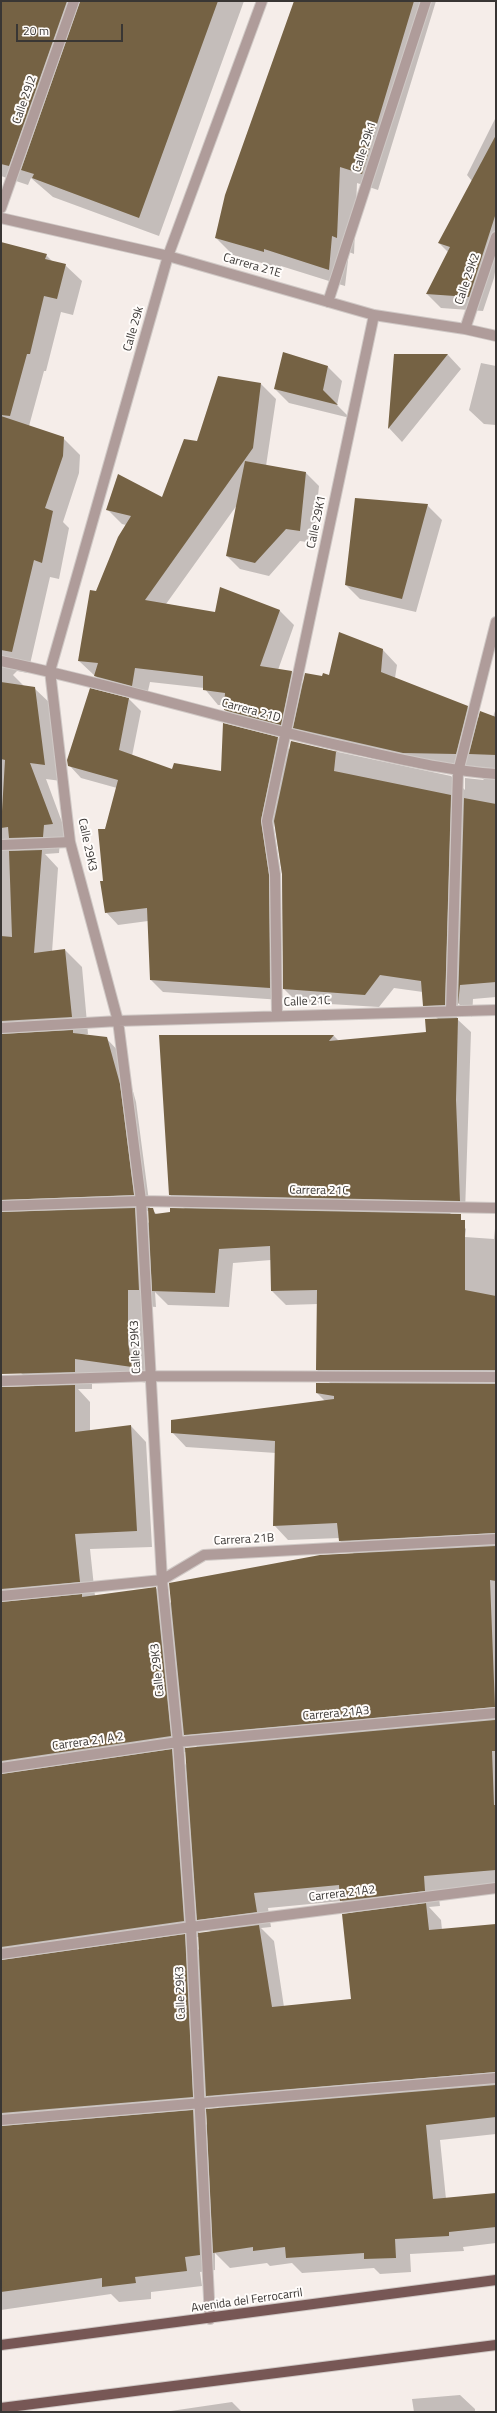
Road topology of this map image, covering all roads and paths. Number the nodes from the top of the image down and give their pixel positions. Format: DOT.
graph roads {
  1 [pos="74,1"];
  2 [pos="262,1"];
  3 [pos="426,1"];
  4 [pos="1,208"];
  5 [pos="1,218"];
  6 [pos="496,238"];
  7 [pos="168,256"];
  8 [pos="328,302"];
  9 [pos="374,315"];
  10 [pos="465,329"];
  11 [pos="496,336"];
  12 [pos="496,622"];
  13 [pos="1,661"];
  14 [pos="50,671"];
  15 [pos="286,734"];
  16 [pos="458,772"];
  17 [pos="496,774"];
  18 [pos="70,842"];
  19 [pos="1,845"];
  20 [pos="496,1010"];
  21 [pos="451,1011"];
  22 [pos="277,1016"];
  23 [pos="118,1021"];
  24 [pos="1,1028"];
  25 [pos="142,1201"];
  26 [pos="1,1206"];
  27 [pos="496,1208"];
  28 [pos="150,1376"];
  29 [pos="496,1378"];
  30 [pos="1,1381"];
  31 [pos="496,1539"];
  32 [pos="162,1580"];
  33 [pos="1,1596"];
  34 [pos="496,1713"];
  35 [pos="178,1742"];
  36 [pos="1,1768"];
  37 [pos="496,1888"];
  38 [pos="191,1927"];
  39 [pos="1,1954"];
  40 [pos="496,2078"];
  41 [pos="198,2104"];
  42 [pos="1,2120"];
  43 [pos="496,2280"];
  44 [pos="210,2319"];
  45 [pos="1,2345"];
  46 [pos="496,2345"];
  47 [pos="1,2408"];
  1 -- 4 [label="street, Calle 29J2"];
  2 -- 7 [label="street, Calle 29k"];
  3 -- 8 [label="street, Calle 29k1"];
  5 -- 7 [label="street, Carrera 21E"];
  6 -- 10 [label="street, Calle 29K2"];
  7 -- 8 [label="street, Carrera 21E"];
  7 -- 14 [label="street, Calle 29k"];
  8 -- 9 [label="street, Carrera 21E"];
  9 -- 10 [label="street, Carrera 21E"];
  9 -- 15 [label="street, Calle 29K1"];
  10 -- 11 [label="street, Carrera 21E"];
  12 -- 16 [label="street"];
  13 -- 14 [label="street, Carrera 21D"];
  14 -- 15 [label="street, Carrera 21D"];
  14 -- 18 [label="street, Calle 29K3"];
  15 -- 16 [label="street, Carrera 21D"];
  15 -- 22 [label="street, Calle 29K1"];
  16 -- 17 [label="street, Carrera 21D"];
  16 -- 21 [label="street"];
  18 -- 19 [label="street"];
  18 -- 23 [label="street, Calle 29K3"];
  20 -- 21 [label="street, Calle 21C"];
  21 -- 22 [label="street, Calle 21C"];
  22 -- 23 [label="street, Calle 21C"];
  23 -- 24 [label="street"];
  23 -- 25 [label="street, Calle 29K3"];
  25 -- 26 [label="street, Carrera 21C"];
  25 -- 27 [label="street, Carrera 21C"];
  25 -- 28 [label="street, Calle 29K3"];
  28 -- 29 [label="street"];
  28 -- 30 [label="street"];
  28 -- 32 [label="street, Calle 29K3"];
  31 -- 32 [label="street, Carrera 21B"];
  32 -- 33 [label="street, Carrera 21B"];
  32 -- 35 [label="street, Calle 29K3"];
  34 -- 35 [label="street, Carrera 21A3"];
  35 -- 36 [label="street, Carrera 21 A 2"];
  35 -- 38 [label="street, Calle 29K3"];
  37 -- 38 [label="street, Carrera 21A2"];
  38 -- 39 [label="street, Carrera 21A2"];
  38 -- 41 [label="street, Calle 29K3"];
  40 -- 41 [label="street"];
  41 -- 42 [label="street"];
  41 -- 44 [label="street, Calle 29K3"];
  43 -- 44 [label="main road, Avenida del Ferrocarril"];
  44 -- 45 [label="main road, Avenida del Ferrocarril"];
  46 -- 47 [label="main road"];
}
